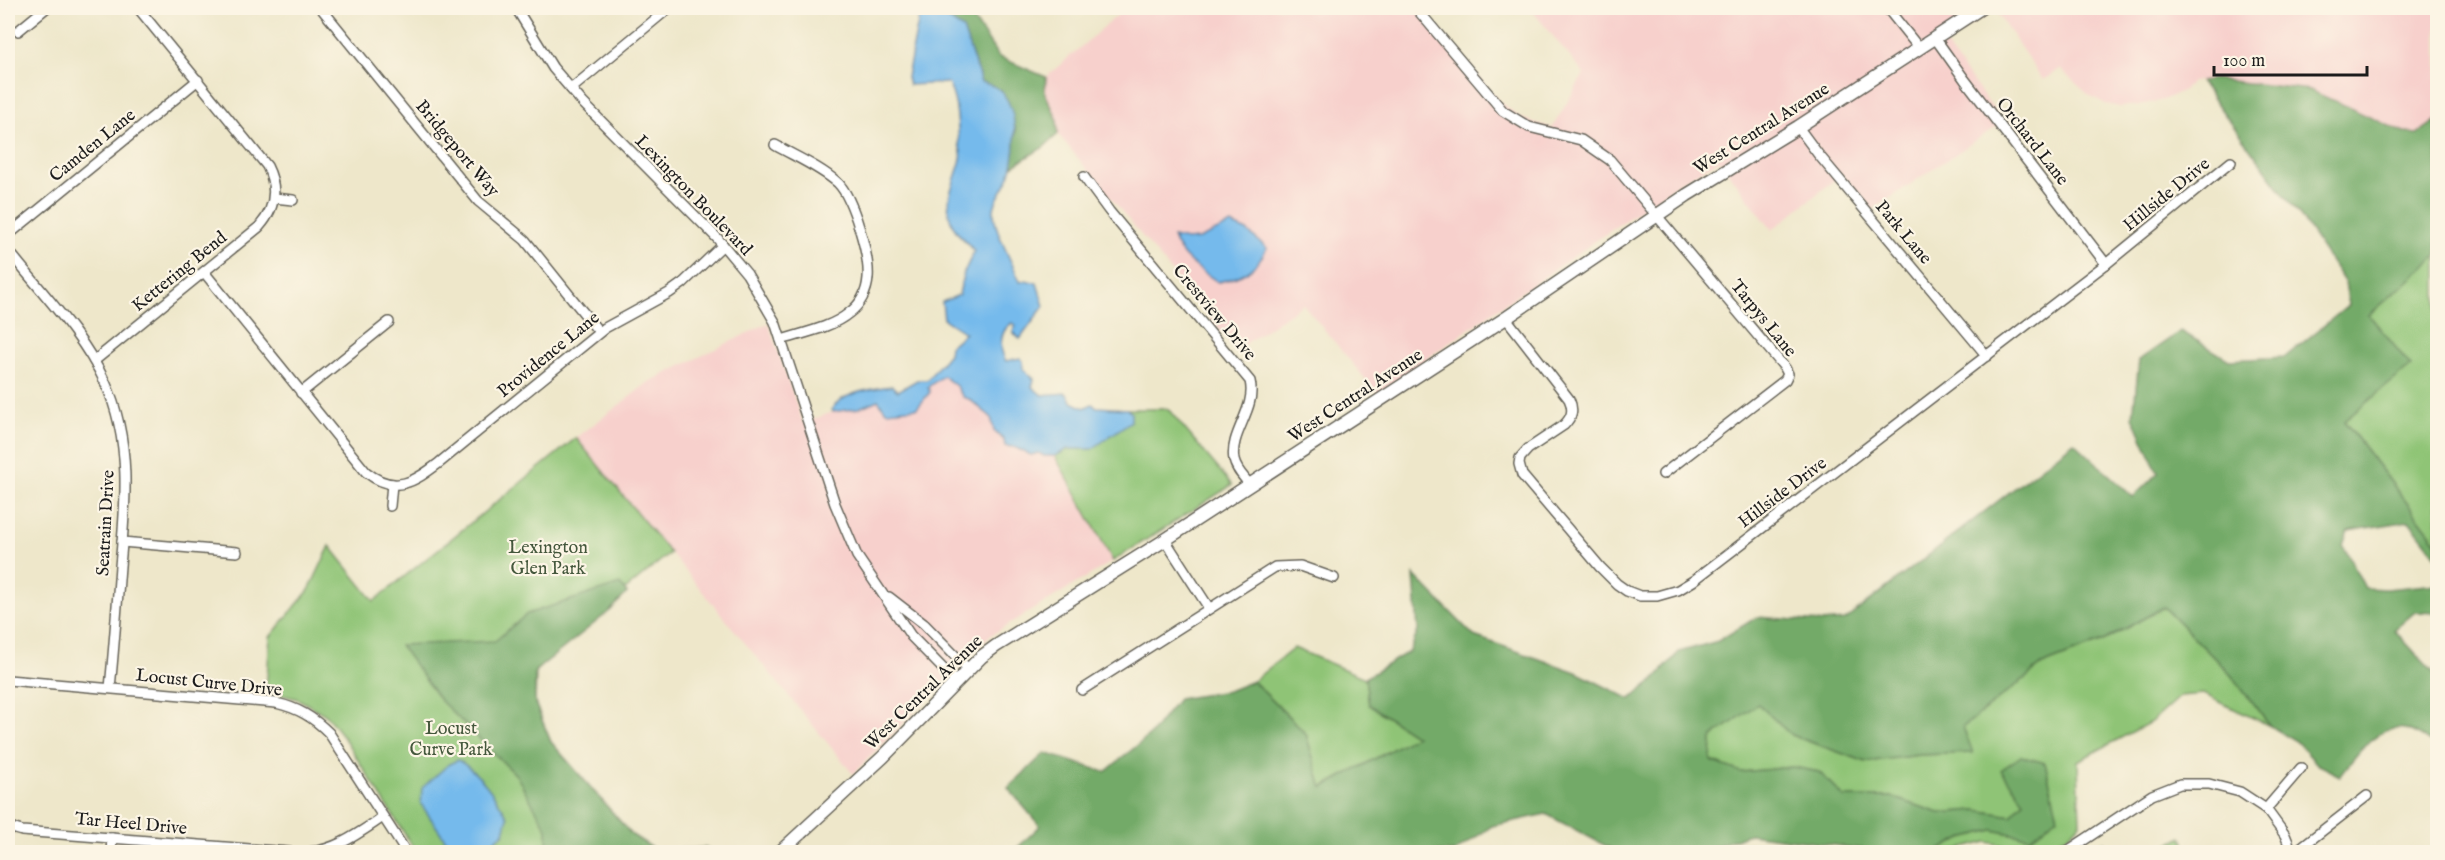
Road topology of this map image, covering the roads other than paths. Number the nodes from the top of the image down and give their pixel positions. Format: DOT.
graph roads {
  1 [pos="46,8"];
  2 [pos="138,8"];
  3 [pos="321,8"];
  4 [pos="516,8"];
  5 [pos="669,8"];
  6 [pos="1416,8"];
  7 [pos="1887,8"];
  8 [pos="1981,8"];
  9 [pos="18,31"];
  10 [pos="1935,38"];
  11 [pos="1919,48"];
  12 [pos="198,80"];
  13 [pos="571,89"];
  14 [pos="1798,127"];
  15 [pos="775,145"];
  16 [pos="2231,162"];
  17 [pos="1084,177"];
  18 [pos="274,198"];
  19 [pos="293,200"];
  20 [pos="1658,215"];
  21 [pos="8,235"];
  22 [pos="723,245"];
  23 [pos="8,250"];
  24 [pos="2106,264"];
  25 [pos="204,272"];
  26 [pos="1506,318"];
  27 [pos="389,322"];
  28 [pos="599,332"];
  29 [pos="781,340"];
  30 [pos="1987,356"];
  31 [pos="94,361"];
  32 [pos="301,393"];
  33 [pos="1663,474"];
  34 [pos="392,484"];
  35 [pos="1250,485"];
  36 [pos="390,506"];
  37 [pos="1165,540"];
  38 [pos="122,542"];
  39 [pos="237,552"];
  40 [pos="1334,579"];
  41 [pos="882,592"];
  42 [pos="1209,608"];
  43 [pos="969,670"];
  44 [pos="8,680"];
  45 [pos="957,683"];
  46 [pos="110,688"];
  47 [pos="1082,690"];
  48 [pos="2301,768"];
  49 [pos="2367,796"];
  50 [pos="2266,809"];
  51 [pos="383,817"];
  52 [pos="8,827"];
  53 [pos="112,838"];
  54 [pos="785,851"];
  55 [pos="111,852"];
  56 [pos="289,852"];
  57 [pos="309,852"];
  58 [pos="406,852"];
  59 [pos="2066,852"];
  60 [pos="2294,852"];
  1 -- 9 [label="street"];
  2 -- 12 [label="street"];
  3 -- 28 [label="street, Bridgeport Way"];
  4 -- 13 [label="street, Lexington Boulevard"];
  5 -- 13 [label="street"];
  6 -- 20 [label="street"];
  7 -- 11 [label="street"];
  8 -- 10 [label="main road, West Central Avenue"];
  10 -- 11 [label="main road, West Central Avenue"];
  10 -- 24 [label="street, Orchard Lane"];
  11 -- 14 [label="main road, West Central Avenue"];
  12 -- 18 [label="street"];
  12 -- 21 [label="street, Camden Lane"];
  13 -- 22 [label="street, Lexington Boulevard"];
  14 -- 20 [label="main road, West Central Avenue"];
  14 -- 30 [label="street, Park Lane"];
  15 -- 29 [label="street"];
  16 -- 24 [label="street, Hillside Drive"];
  17 -- 35 [label="street, Crestview Drive"];
  18 -- 19 [label="street"];
  18 -- 25 [label="street, Kettering Bend"];
  20 -- 26 [label="main road, West Central Avenue"];
  20 -- 33 [label="street, Tarpys Lane"];
  22 -- 28 [label="street, Providence Lane"];
  22 -- 29 [label="street, Lexington Boulevard"];
  23 -- 31 [label="street, Seatrain Drive"];
  24 -- 30 [label="street, Hillside Drive"];
  25 -- 31 [label="street, Kettering Bend"];
  25 -- 32 [label="street"];
  26 -- 30 [label="street, Hillside Drive"];
  26 -- 35 [label="main road, West Central Avenue"];
  27 -- 32 [label="street"];
  28 -- 34 [label="street, Providence Lane"];
  29 -- 41 [label="street, Lexington Boulevard"];
  31 -- 38 [label="street, Seatrain Drive"];
  32 -- 34 [label="street"];
  34 -- 36 [label="street"];
  35 -- 37 [label="main road, West Central Avenue"];
  37 -- 42 [label="street"];
  37 -- 43 [label="main road, West Central Avenue"];
  38 -- 39 [label="street"];
  38 -- 46 [label="street, Seatrain Drive"];
  40 -- 42 [label="street"];
  41 -- 43 [label="street, Lexington Boulevard"];
  41 -- 45 [label="street, Lexington Boulevard"];
  42 -- 47 [label="street"];
  43 -- 45 [label="main road, West Central Avenue"];
  44 -- 46 [label="street, Locust Curve Drive"];
  45 -- 54 [label="main road, West Central Avenue"];
  46 -- 51 [label="street, Locust Curve Drive"];
  48 -- 50 [label="street"];
  49 -- 60 [label="street"];
  50 -- 59 [label="street"];
  50 -- 60 [label="street"];
  51 -- 57 [label="street"];
  51 -- 58 [label="street, Locust Curve Drive"];
  52 -- 53 [label="street, Tar Heel Drive"];
  53 -- 55 [label="street"];
  53 -- 56 [label="street, Tar Heel Drive"];
}
